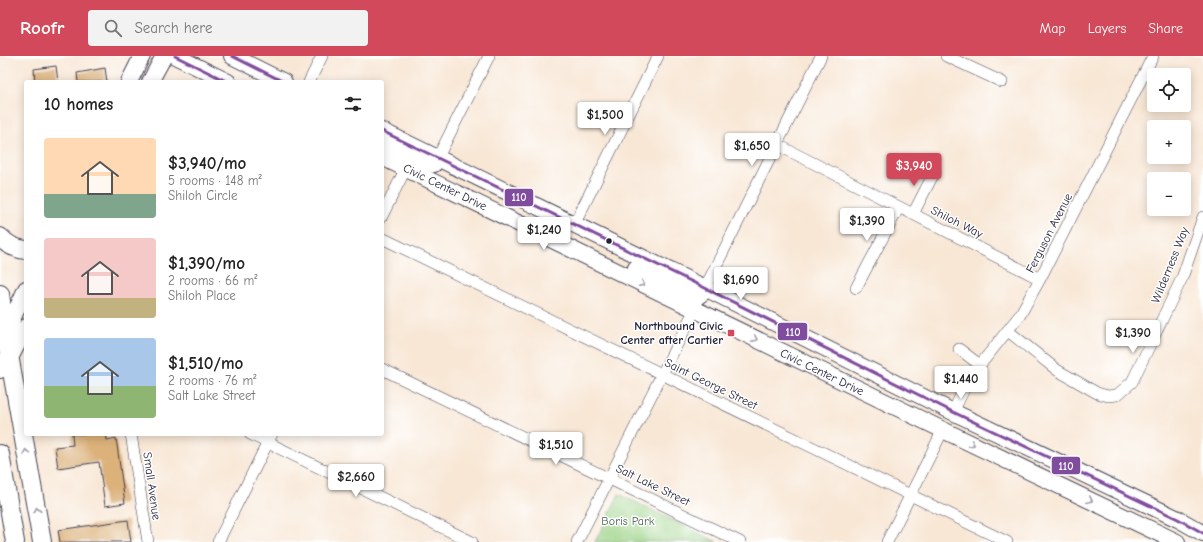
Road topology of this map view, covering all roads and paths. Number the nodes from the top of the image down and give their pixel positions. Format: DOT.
graph roads {
  1 [pos="142,56"];
  2 [pos="164,56"];
  3 [pos="175,56"];
  4 [pos="232,56"];
  5 [pos="322,56"];
  6 [pos="489,56"];
  7 [pos="658,56"];
  8 [pos="821,56"];
  9 [pos="946,56"];
  10 [pos="1153,56"];
  11 [pos="130,80"];
  12 [pos="151,80"];
  13 [pos="224,80"];
  14 [pos="280,80"];
  15 [pos="310,80"];
  16 [pos="1002,82"];
  17 [pos="384,132"];
  18 [pos="776,144"];
  19 [pos="384,147"];
  20 [pos="384,158"];
  21 [pos="437,159"];
  22 [pos="406,168"];
  23 [pos="935,171"];
  24 [pos="899,207"];
  25 [pos="384,212"];
  26 [pos="913,214"];
  27 [pos="1203,217"];
  28 [pos="574,226"];
  29 [pos="0,237"];
  30 [pos="384,239"];
  31 [pos="24,250"];
  32 [pos="591,259"];
  33 [pos="1040,279"];
  34 [pos="705,288"];
  35 [pos="856,288"];
  36 [pos="0,294"];
  37 [pos="24,296"];
  38 [pos="694,309"];
  39 [pos="24,329"];
  40 [pos="1008,330"];
  41 [pos="804,338"];
  42 [pos="959,349"];
  43 [pos="4,352"];
  44 [pos="980,365"];
  45 [pos="384,370"];
  46 [pos="662,375"];
  47 [pos="878,399"];
  48 [pos="953,412"];
  49 [pos="943,430"];
  50 [pos="131,436"];
  51 [pos="260,436"];
  52 [pos="270,438"];
  53 [pos="1013,441"];
  54 [pos="0,454"];
  55 [pos="609,479"];
  56 [pos="911,495"];
  57 [pos="1203,533"];
  58 [pos="735,541"];
  59 [pos="15,542"];
  60 [pos="42,542"];
  61 [pos="148,542"];
  62 [pos="218,542"];
  63 [pos="472,542"];
  64 [pos="577,542"];
  65 [pos="887,542"];
  66 [pos="1007,542"];
  67 [pos="1177,542"];
  1 -- 11 [label="main road"];
  2 -- 12 [label="main road"];
  3 -- 13 [label="main road"];
  4 -- 14 [label="main road"];
  5 -- 15 [label="street"];
  6 -- 21 [label="street"];
  7 -- 28 [label="street"];
  8 -- 18 [label="street"];
  9 -- 16 [label="street"];
  10 -- 33 [label="street, Ferguson Avenue"];
  17 -- 21 [label="main road, Civic Center Drive"];
  18 -- 24 [label="street, Shiloh Way"];
  18 -- 34 [label="street"];
  19 -- 21 [label="main road"];
  20 -- 22 [label="main road, Civic Center Drive"];
  21 -- 28 [label="main road, Civic Center Drive"];
  22 -- 25 [label="street"];
  22 -- 32 [label="main road, Civic Center Drive"];
  23 -- 26 [label="street"];
  24 -- 26 [label="street, Shiloh Way"];
  24 -- 35 [label="street"];
  26 -- 33 [label="street, Shiloh Way"];
  27 -- 40 [label="street, Wilderness Way"];
  28 -- 34 [label="main road, Civic Center Drive"];
  29 -- 31 [label="main road"];
  30 -- 46 [label="street, Saint George Street"];
  32 -- 34 [label="main road"];
  32 -- 38 [label="main road, Civic Center Drive, one-way"];
  33 -- 40 [label="street, Ferguson Avenue"];
  34 -- 41 [label="main road, Civic Center Drive"];
  36 -- 43 [label="main road"];
  37 -- 43 [label="main road"];
  38 -- 41 [label="main road"];
  38 -- 46 [label="street"];
  38 -- 47 [label="main road, Civic Center Drive, one-way"];
  39 -- 43 [label="main road"];
  40 -- 44 [label="street, Ferguson Avenue"];
  41 -- 48 [label="main road, Civic Center Drive"];
  42 -- 44 [label="street"];
  60 -- 43 [label="main road, one-way"];
  44 -- 48 [label="street, Ferguson Avenue"];
  45 -- 55 [label="street, Salt Lake Street"];
  46 -- 55 [label="street"];
  46 -- 56 [label="street, Saint George Street"];
  47 -- 48 [label="main road"];
  47 -- 49 [label="main road, Civic Center Drive"];
  48 -- 53 [label="main road, Civic Center Drive"];
  49 -- 53 [label="main road"];
  49 -- 56 [label="street"];
  49 -- 67 [label="main road, Civic Center Drive, one-way"];
  50 -- 61 [label="street, Small Avenue"];
  51 -- 52 [label="street"];
  52 -- 62 [label="street"];
  52 -- 63 [label="street"];
  53 -- 57 [label="main road, Civic Center Drive"];
  54 -- 59 [label="main road"];
  55 -- 58 [label="street, Salt Lake Street"];
  55 -- 64 [label="street"];
  56 -- 65 [label="street"];
  56 -- 66 [label="street, Saint George Street"];
}
